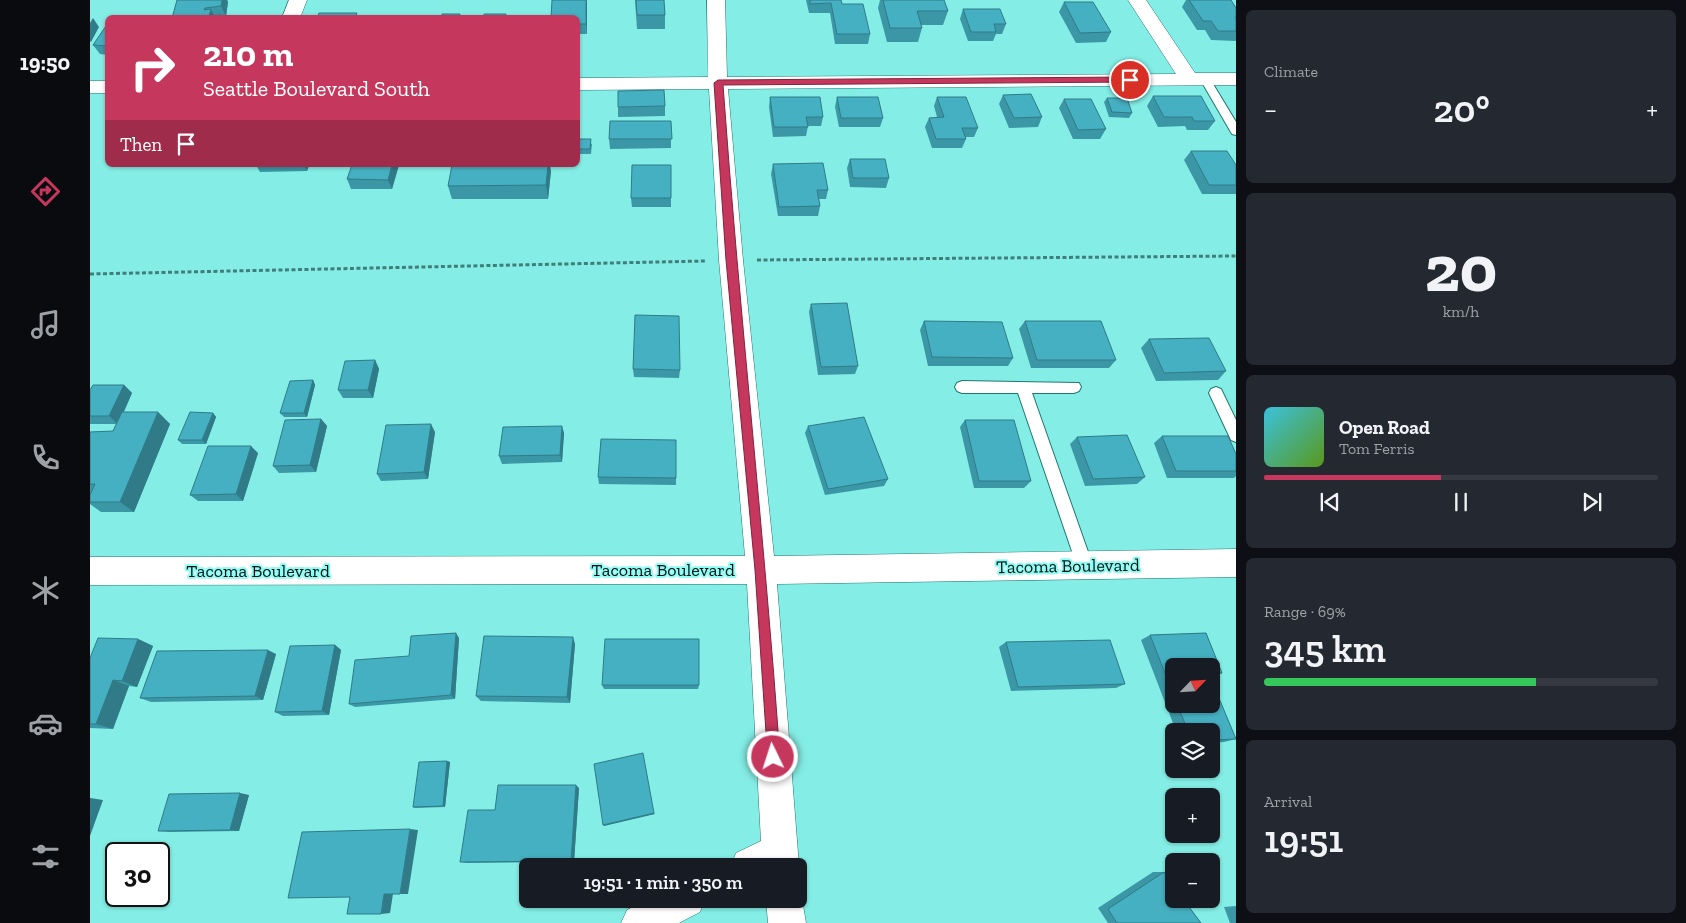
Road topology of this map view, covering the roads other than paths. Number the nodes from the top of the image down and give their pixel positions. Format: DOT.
graph roads {
  1 [pos="298,0"];
  2 [pos="716,0"];
  3 [pos="1137,0"];
  4 [pos="292,15"];
  5 [pos="1197,79"];
  6 [pos="1236,79"];
  7 [pos="718,83"];
  8 [pos="580,84"];
  9 [pos="90,87"];
  10 [pos="105,87"];
  11 [pos="1236,131"];
  12 [pos="1023,387"];
  13 [pos="1074,387"];
  14 [pos="962,388"];
  15 [pos="1216,393"];
  16 [pos="1236,436"];
  17 [pos="1236,563"];
  18 [pos="1085,566"];
  19 [pos="761,570"];
  20 [pos="90,571"];
  21 [pos="770,858"];
  22 [pos="669,908"];
  23 [pos="785,908"];
  24 [pos="640,923"];
  25 [pos="787,923"];
  1 -- 4 [label="street"];
  2 -- 7 [label="street"];
  3 -- 5 [label="street"];
  5 -- 6 [label="street"];
  5 -- 7 [label="street"];
  5 -- 11 [label="lane"];
  7 -- 8 [label="street"];
  7 -- 19 [label="street"];
  9 -- 10 [label="street"];
  12 -- 13 [label="lane"];
  12 -- 14 [label="lane"];
  12 -- 18 [label="lane"];
  15 -- 16 [label="lane"];
  17 -- 18 [label="street, Tacoma Boulevard"];
  18 -- 19 [label="street, Tacoma Boulevard"];
  19 -- 20 [label="street, Tacoma Boulevard"];
  19 -- 21 [label="street"];
  22 -- 24 [label="street"];
  23 -- 25 [label="street"];
}
